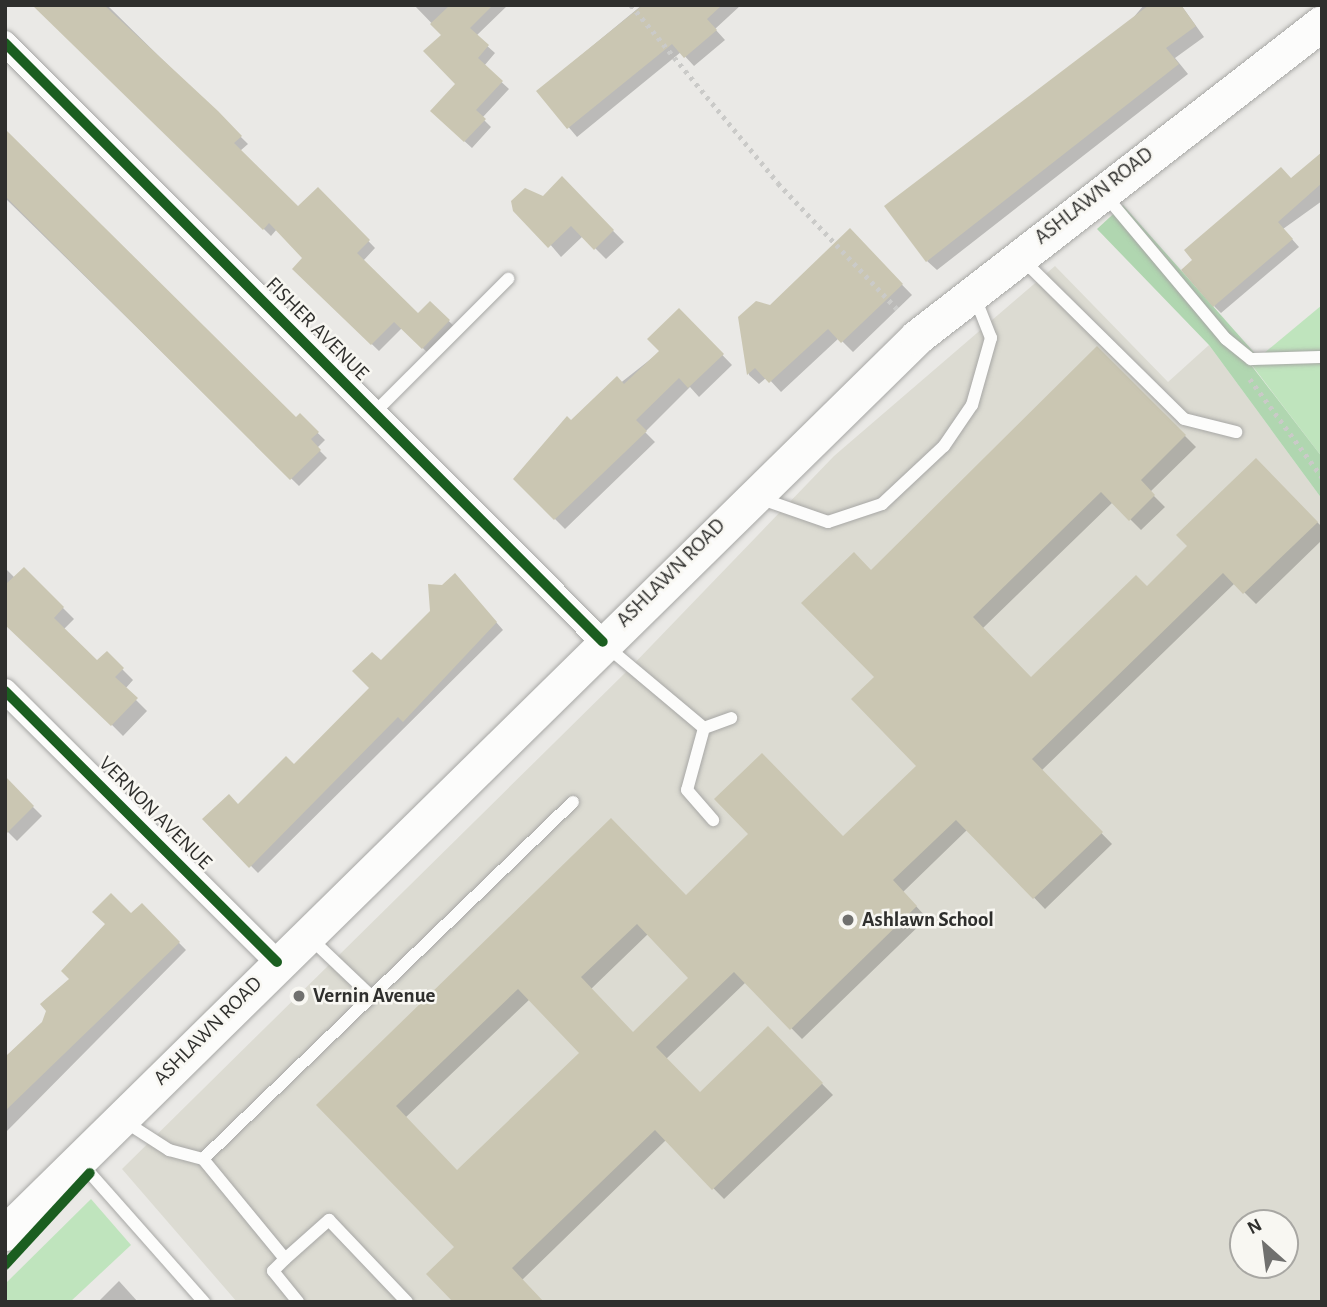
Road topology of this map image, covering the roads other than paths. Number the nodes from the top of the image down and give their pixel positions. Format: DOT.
graph roads {
  1 [pos="1322,23"];
  2 [pos="5,43"];
  3 [pos="1100,190"];
  4 [pos="1017,255"];
  5 [pos="508,279"];
  6 [pos="973,291"];
  7 [pos="1322,357"];
  8 [pos="374,413"];
  9 [pos="1236,432"];
  10 [pos="751,495"];
  11 [pos="603,642"];
  12 [pos="5,691"];
  13 [pos="731,718"];
  14 [pos="704,728"];
  15 [pos="573,802"];
  16 [pos="713,820"];
  17 [pos="306,934"];
  18 [pos="277,962"];
  19 [pos="372,996"];
  20 [pos="121,1119"];
  21 [pos="203,1159"];
  22 [pos="78,1160"];
  23 [pos="5,1233"];
  24 [pos="285,1259"];
  25 [pos="204,1302"];
  26 [pos="299,1302"];
  27 [pos="407,1302"];
  1 -- 3 [label="main road, ASHLAWN ROAD"];
  2 -- 8 [label="street, FISHER AVENUE"];
  3 -- 4 [label="main road, ASHLAWN ROAD"];
  3 -- 7 [label="lane"];
  4 -- 6 [label="main road, ASHLAWN ROAD"];
  4 -- 9 [label="lane"];
  5 -- 8 [label="lane"];
  6 -- 10 [label="main road, ASHLAWN ROAD"];
  6 -- 10 [label="lane"];
  8 -- 11 [label="street, FISHER AVENUE"];
  10 -- 11 [label="main road, ASHLAWN ROAD"];
  11 -- 14 [label="lane"];
  11 -- 17 [label="main road, ASHLAWN ROAD"];
  12 -- 18 [label="street, VERNON AVENUE"];
  13 -- 14 [label="lane"];
  14 -- 16 [label="lane"];
  15 -- 19 [label="lane"];
  17 -- 18 [label="main road, ASHLAWN ROAD"];
  17 -- 19 [label="lane"];
  18 -- 20 [label="main road, ASHLAWN ROAD"];
  19 -- 21 [label="lane"];
  20 -- 21 [label="lane"];
  20 -- 22 [label="main road, ASHLAWN ROAD"];
  21 -- 24 [label="lane"];
  22 -- 23 [label="main road, ASHLAWN ROAD"];
  22 -- 25 [label="lane"];
  24 -- 26 [label="lane"];
  24 -- 27 [label="lane"];
}
